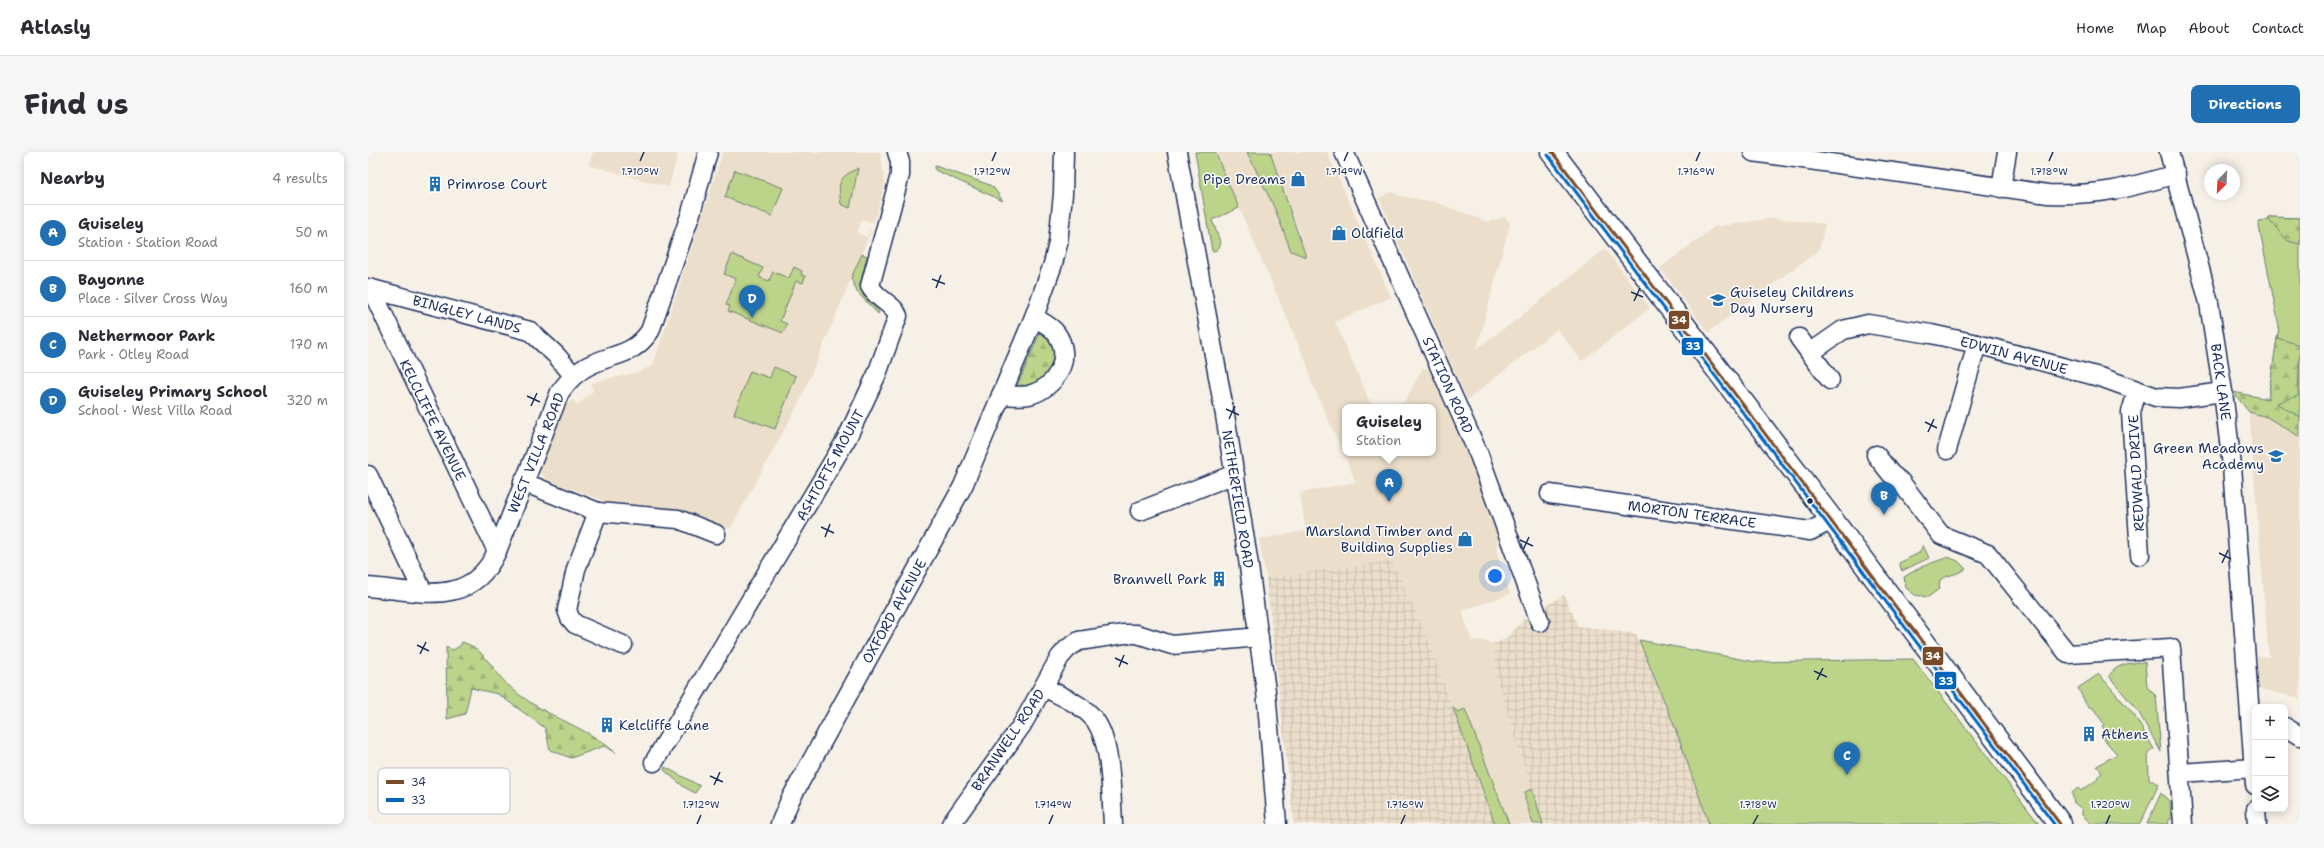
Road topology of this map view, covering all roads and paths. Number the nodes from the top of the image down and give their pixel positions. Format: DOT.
graph roads {
  1 [pos="708,152"];
  2 [pos="897,152"];
  3 [pos="1064,152"];
  4 [pos="1177,152"];
  5 [pos="1344,152"];
  6 [pos="1552,152"];
  7 [pos="1753,152"];
  8 [pos="2007,152"];
  9 [pos="2169,152"];
  10 [pos="2176,174"];
  11 [pos="2001,188"];
  12 [pos="370,288"];
  13 [pos="1034,317"];
  14 [pos="1800,338"];
  15 [pos="1977,344"];
  16 [pos="1810,353"];
  17 [pos="573,375"];
  18 [pos="1830,380"];
  19 [pos="2137,392"];
  20 [pos="2223,392"];
  21 [pos="1001,395"];
  22 [pos="1947,450"];
  23 [pos="1876,455"];
  24 [pos="1235,474"];
  25 [pos="523,482"];
  26 [pos="370,485"];
  27 [pos="1550,494"];
  28 [pos="1140,511"];
  29 [pos="598,512"];
  30 [pos="1832,520"];
  31 [pos="716,534"];
  32 [pos="497,551"];
  33 [pos="2140,555"];
  34 [pos="368,587"];
  35 [pos="423,592"];
  36 [pos="1540,622"];
  37 [pos="1259,637"];
  38 [pos="623,645"];
  39 [pos="1044,687"];
  40 [pos="2252,713"];
  41 [pos="2288,729"];
  42 [pos="2300,736"];
  43 [pos="654,762"];
  44 [pos="2180,773"];
  45 [pos="2252,776"];
  46 [pos="2256,812"];
  47 [pos="959,821"];
  48 [pos="780,824"];
  49 [pos="1114,824"];
  50 [pos="1277,824"];
  51 [pos="2060,824"];
  52 [pos="2183,824"];
  53 [pos="2257,824"];
  1 -- 17 [label="street, WEST VILLA ROAD"];
  2 -- 43 [label="street, ASHTOFTS MOUNT"];
  3 -- 13 [label="street, OXFORD AVENUE"];
  4 -- 24 [label="street, NETHERFIELD ROAD"];
  5 -- 36 [label="street, STATION ROAD"];
  6 -- 30 [label="main road"];
  7 -- 11 [label="street"];
  8 -- 11 [label="street"];
  9 -- 10 [label="street, BACK LANE"];
  10 -- 11 [label="street"];
  10 -- 20 [label="street, BACK LANE"];
  12 -- 17 [label="street, BINGLEY LANDS"];
  12 -- 32 [label="street, KELCLIFFE AVENUE"];
  13 -- 21 [label="street, OXFORD AVENUE"];
  13 -- 21 [label="street"];
  14 -- 16 [label="street"];
  15 -- 16 [label="street, EDWIN AVENUE"];
  15 -- 19 [label="street, EDWIN AVENUE"];
  15 -- 22 [label="street"];
  16 -- 18 [label="street"];
  17 -- 25 [label="street, WEST VILLA ROAD"];
  19 -- 20 [label="street, EDWIN AVENUE"];
  19 -- 33 [label="street, REDWALD DRIVE"];
  20 -- 40 [label="street, BACK LANE"];
  21 -- 48 [label="street, OXFORD AVENUE"];
  23 -- 44 [label="street"];
  24 -- 28 [label="street"];
  24 -- 37 [label="street, NETHERFIELD ROAD"];
  25 -- 29 [label="street"];
  25 -- 32 [label="street, WEST VILLA ROAD"];
  26 -- 35 [label="street"];
  27 -- 30 [label="street, MORTON TERRACE"];
  29 -- 31 [label="street"];
  29 -- 38 [label="street"];
  30 -- 51 [label="main road"];
  32 -- 35 [label="street, WEST VILLA ROAD"];
  34 -- 35 [label="street, WEST VILLA ROAD"];
  37 -- 39 [label="street, BRANWELL ROAD"];
  37 -- 50 [label="street, NETHERFIELD ROAD"];
  39 -- 47 [label="street, BRANWELL ROAD"];
  39 -- 49 [label="street"];
  41 -- 42 [label="street"];
  44 -- 45 [label="street"];
  44 -- 52 [label="street"];
  46 -- 53 [label="street"];
}
